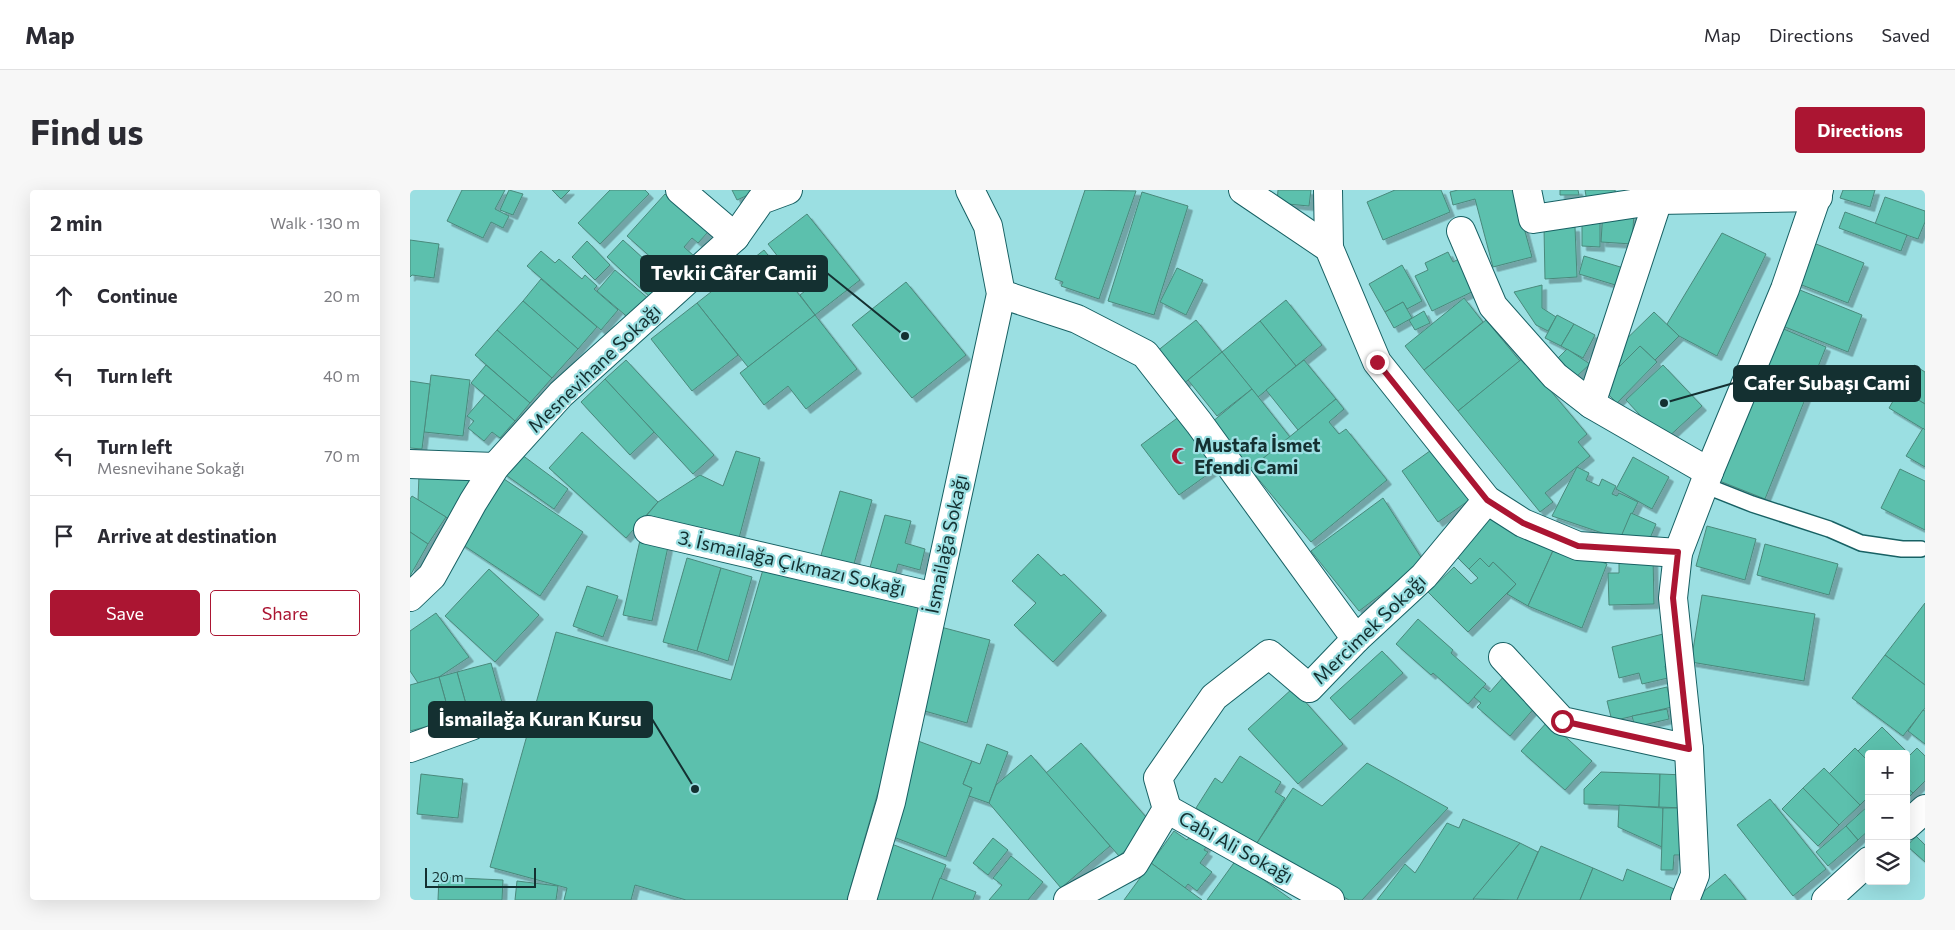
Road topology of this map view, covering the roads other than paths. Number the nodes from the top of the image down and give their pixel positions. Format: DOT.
graph roads {
  1 [pos="680,190"];
  2 [pos="788,190"];
  3 [pos="970,190"];
  4 [pos="1243,190"];
  5 [pos="1328,190"];
  6 [pos="1527,190"];
  7 [pos="1818,194"];
  8 [pos="1658,200"];
  9 [pos="1461,231"];
  10 [pos="735,237"];
  11 [pos="1329,248"];
  12 [pos="1001,294"];
  13 [pos="1591,404"];
  14 [pos="410,464"];
  15 [pos="495,467"];
  16 [pos="1706,478"];
  17 [pos="1487,500"];
  18 [pos="648,530"];
  19 [pos="1921,549"];
  20 [pos="1678,552"];
  21 [pos="410,597"];
  22 [pos="935,597"];
  23 [pos="1356,639"];
  24 [pos="1503,657"];
  25 [pos="471,726"];
  26 [pos="410,748"];
  27 [pos="1689,749"];
  28 [pos="1168,809"];
  29 [pos="1925,809"];
  30 [pos="1910,822"];
  31 [pos="1865,865"];
  32 [pos="862,900"];
  33 [pos="1068,900"];
  34 [pos="1330,900"];
  35 [pos="1685,900"];
  36 [pos="1826,900"];
  1 -- 10 [label="street"];
  2 -- 10 [label="street, Mesnevihane Sokağı"];
  3 -- 12 [label="street, İsmailağa Sokağı"];
  4 -- 11 [label="street"];
  5 -- 11 [label="street"];
  6 -- 8 [label="street"];
  7 -- 8 [label="street"];
  7 -- 16 [label="street"];
  8 -- 13 [label="street"];
  9 -- 13 [label="street"];
  10 -- 15 [label="street, Mesnevihane Sokağı"];
  11 -- 17 [label="street"];
  12 -- 22 [label="street, İsmailağa Sokağı"];
  12 -- 23 [label="street"];
  13 -- 16 [label="street"];
  14 -- 15 [label="street"];
  15 -- 21 [label="street, Mesnevihane Sokağı"];
  16 -- 19 [label="lane"];
  16 -- 20 [label="street"];
  17 -- 20 [label="street"];
  17 -- 23 [label="street, Mercimek Sokağı"];
  18 -- 22 [label="street, 3. İsmailağa Çıkmazı Sokağı"];
  20 -- 27 [label="street"];
  22 -- 32 [label="street, İsmailağa Sokağı"];
  23 -- 28 [label="street, Mercimek Sokağı"];
  24 -- 27 [label="street"];
  25 -- 26 [label="street"];
  27 -- 35 [label="street"];
  28 -- 33 [label="street"];
  28 -- 34 [label="street, Cabi Ali Sokağı"];
  29 -- 30 [label="street"];
  31 -- 36 [label="street"];
}
